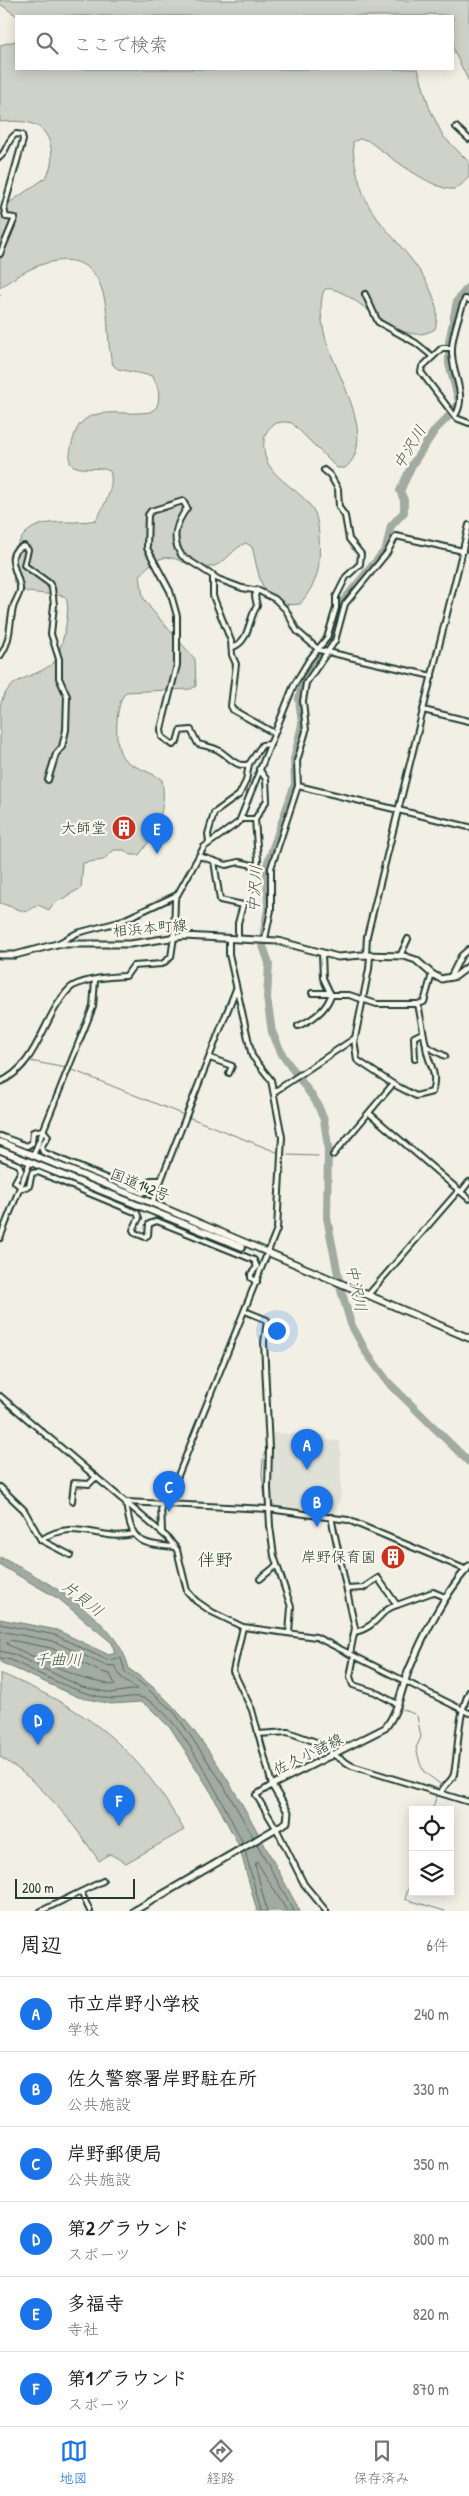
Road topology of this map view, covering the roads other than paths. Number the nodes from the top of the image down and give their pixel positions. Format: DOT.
graph roads {
  1 [pos="456,127"];
  2 [pos="469,139"];
  3 [pos="0,157"];
  4 [pos="0,254"];
  5 [pos="365,294"];
  6 [pos="469,300"];
  7 [pos="451,348"];
  8 [pos="432,356"];
  9 [pos="454,416"];
  10 [pos="469,423"];
  11 [pos="324,470"];
  12 [pos="469,525"];
  13 [pos="468,537"];
  14 [pos="463,551"];
  15 [pos="213,575"];
  16 [pos="257,590"];
  17 [pos="233,647"];
  18 [pos="323,651"];
  19 [pos="0,656"];
  20 [pos="432,676"];
  21 [pos="423,710"];
  22 [pos="469,721"];
  23 [pos="274,734"];
  24 [pos="270,744"];
  25 [pos="249,764"];
  26 [pos="259,769"];
  27 [pos="48,780"];
  28 [pos="298,786"];
  29 [pos="398,811"];
  30 [pos="241,819"];
  31 [pos="255,819"];
  32 [pos="469,827"];
  33 [pos="209,842"];
  34 [pos="199,856"];
  35 [pos="214,860"];
  36 [pos="177,895"];
  37 [pos="174,937"];
  38 [pos="229,939"];
  39 [pos="238,939"];
  40 [pos="263,939"];
  41 [pos="408,939"];
  42 [pos="57,944"];
  43 [pos="469,948"];
  44 [pos="322,953"];
  45 [pos="0,955"];
  46 [pos="368,956"];
  47 [pos="400,956"];
  48 [pos="469,966"];
  49 [pos="432,974"];
  50 [pos="450,978"];
  51 [pos="95,980"];
  52 [pos="236,988"];
  53 [pos="312,993"];
  54 [pos="330,994"];
  55 [pos="363,1001"];
  56 [pos="418,1004"];
  57 [pos="298,1026"];
  58 [pos="422,1033"];
  59 [pos="354,1039"];
  60 [pos="426,1046"];
  61 [pos="445,1056"];
  62 [pos="210,1058"];
  63 [pos="415,1059"];
  64 [pos="229,1073"];
  65 [pos="0,1082"];
  66 [pos="393,1084"];
  67 [pos="274,1092"];
  68 [pos="369,1113"];
  69 [pos="43,1130"];
  70 [pos="0,1136"];
  71 [pos="0,1142"];
  72 [pos="0,1150"];
  73 [pos="333,1155"];
  74 [pos="0,1157"];
  75 [pos="32,1158"];
  76 [pos="160,1180"];
  77 [pos="469,1182"];
  78 [pos="20,1187"];
  79 [pos="460,1191"];
  80 [pos="469,1199"];
  81 [pos="152,1203"];
  82 [pos="0,1238"];
  83 [pos="268,1254"];
  84 [pos="257,1282"];
  85 [pos="368,1295"];
  86 [pos="245,1311"];
  87 [pos="469,1338"];
  88 [pos="0,1396"];
  89 [pos="96,1477"];
  90 [pos="0,1487"];
  91 [pos="72,1501"];
  92 [pos="126,1502"];
  93 [pos="161,1502"];
  94 [pos="168,1503"];
  95 [pos="269,1509"];
  96 [pos="331,1517"];
  97 [pos="162,1532"];
  98 [pos="134,1534"];
  99 [pos="41,1540"];
  100 [pos="175,1547"];
  101 [pos="70,1555"];
  102 [pos="277,1566"];
  103 [pos="468,1569"];
  104 [pos="260,1579"];
  105 [pos="347,1589"];
  106 [pos="445,1597"];
  107 [pos="397,1605"];
  108 [pos="243,1627"];
  109 [pos="355,1632"];
  110 [pos="289,1633"];
  111 [pos="352,1655"];
  112 [pos="405,1680"];
  113 [pos="469,1692"];
  114 [pos="397,1704"];
  115 [pos="462,1708"];
  116 [pos="469,1713"];
  117 [pos="258,1734"];
  118 [pos="332,1756"];
  119 [pos="272,1785"];
  120 [pos="441,1793"];
  121 [pos="469,1802"];
  122 [pos="274,1829"];
  123 [pos="103,1881"];
  124 [pos="81,1892"];
  125 [pos="41,1911"];
  126 [pos="90,1911"];
  127 [pos="134,1911"];
  128 [pos="326,1911"];
  1 -- 2 [label="street"];
  3 -- 4 [label="street"];
  5 -- 8 [label="street"];
  6 -- 7 [label="street"];
  7 -- 8 [label="street"];
  7 -- 9 [label="street"];
  8 -- 9 [label="street"];
  9 -- 10 [label="street"];
  11 -- 18 [label="street"];
  12 -- 13 [label="street"];
  13 -- 14 [label="street"];
  14 -- 18 [label="street"];
  14 -- 20 [label="street"];
  15 -- 16 [label="street"];
  15 -- 17 [label="street"];
  15 -- 25 [label="street"];
  16 -- 17 [label="street"];
  16 -- 18 [label="street"];
  17 -- 23 [label="street"];
  18 -- 20 [label="street"];
  18 -- 23 [label="street"];
  18 -- 28 [label="street"];
  19 -- 27 [label="street"];
  20 -- 21 [label="street"];
  21 -- 22 [label="street"];
  21 -- 29 [label="street"];
  23 -- 24 [label="street"];
  24 -- 25 [label="street"];
  24 -- 26 [label="street"];
  25 -- 33 [label="street"];
  26 -- 30 [label="street"];
  26 -- 31 [label="street"];
  28 -- 29 [label="street"];
  28 -- 40 [label="street"];
  29 -- 32 [label="street"];
  29 -- 46 [label="street"];
  30 -- 31 [label="street"];
  30 -- 33 [label="street"];
  31 -- 35 [label="street"];
  33 -- 34 [label="street"];
  34 -- 35 [label="street"];
  34 -- 36 [label="street"];
  35 -- 39 [label="street"];
  36 -- 37 [label="street"];
  36 -- 42 [label="street"];
  37 -- 38 [label="main road, 相浜本町線"];
  37 -- 42 [label="main road, 相浜本町線"];
  37 -- 51 [label="street"];
  38 -- 39 [label="main road, 相浜本町線"];
  38 -- 52 [label="street"];
  39 -- 40 [label="main road, 相浜本町線"];
  40 -- 44 [label="main road, 相浜本町線"];
  41 -- 47 [label="street"];
  42 -- 45 [label="main road, 相浜本町線"];
  43 -- 50 [label="street"];
  44 -- 46 [label="main road, 相浜本町線"];
  44 -- 54 [label="street"];
  46 -- 47 [label="main road, 相浜本町線"];
  46 -- 55 [label="street"];
  47 -- 49 [label="main road, 相浜本町線"];
  48 -- 50 [label="main road"];
  49 -- 50 [label="main road, 相浜本町線"];
  49 -- 56 [label="street"];
  51 -- 65 [label="street"];
  51 -- 69 [label="street"];
  52 -- 62 [label="street"];
  52 -- 67 [label="street"];
  53 -- 54 [label="street"];
  54 -- 55 [label="street"];
  54 -- 57 [label="street"];
  55 -- 56 [label="street"];
  55 -- 59 [label="street"];
  56 -- 58 [label="street"];
  58 -- 60 [label="street"];
  58 -- 63 [label="street"];
  59 -- 66 [label="street"];
  59 -- 67 [label="street"];
  60 -- 61 [label="street"];
  60 -- 66 [label="street"];
  62 -- 64 [label="street"];
  62 -- 76 [label="street"];
  66 -- 68 [label="street"];
  67 -- 83 [label="street"];
  68 -- 73 [label="street"];
  68 -- 79 [label="street"];
  69 -- 70 [label="street"];
  69 -- 75 [label="street"];
  69 -- 76 [label="street"];
  71 -- 75 [label="highway, 国道142号"];
  72 -- 75 [label="highway, 国道142号"];
  74 -- 78 [label="street"];
  75 -- 78 [label="street"];
  75 -- 81 [label="highway, 国道142号"];
  75 -- 83 [label="highway, 国道142号"];
  76 -- 81 [label="street"];
  77 -- 79 [label="street"];
  78 -- 82 [label="street"];
  78 -- 84 [label="street"];
  79 -- 80 [label="street"];
  79 -- 85 [label="street"];
  81 -- 83 [label="highway, 国道142号"];
  83 -- 84 [label="street"];
  83 -- 85 [label="highway, 国道142号"];
  84 -- 86 [label="street"];
  85 -- 87 [label="highway, 国道142号"];
  86 -- 94 [label="street"];
  86 -- 95 [label="street"];
  88 -- 89 [label="street"];
  89 -- 91 [label="street"];
  89 -- 92 [label="street"];
  90 -- 99 [label="street"];
  92 -- 93 [label="street"];
  92 -- 97 [label="street"];
  92 -- 98 [label="street"];
  93 -- 94 [label="street"];
  93 -- 97 [label="street"];
  94 -- 95 [label="street"];
  95 -- 96 [label="street"];
  95 -- 102 [label="street"];
  96 -- 103 [label="street"];
  96 -- 105 [label="street"];
  97 -- 100 [label="street"];
  98 -- 99 [label="street"];
  98 -- 100 [label="street"];
  99 -- 101 [label="street"];
  100 -- 108 [label="street"];
  102 -- 104 [label="street"];
  102 -- 110 [label="street"];
  103 -- 106 [label="main road, 佐久小諸線"];
  105 -- 107 [label="street"];
  105 -- 109 [label="street"];
  106 -- 107 [label="street"];
  106 -- 112 [label="main road, 佐久小諸線"];
  107 -- 109 [label="street"];
  108 -- 110 [label="street"];
  108 -- 117 [label="street"];
  109 -- 111 [label="street"];
  110 -- 111 [label="street"];
  111 -- 112 [label="street"];
  111 -- 114 [label="street"];
  112 -- 114 [label="main road, 佐久小諸線"];
  112 -- 115 [label="street"];
  113 -- 115 [label="street"];
  114 -- 118 [label="main road, 佐久小諸線"];
  115 -- 116 [label="street"];
  115 -- 120 [label="street"];
  117 -- 118 [label="street"];
  117 -- 119 [label="street"];
  118 -- 119 [label="main road, 佐久小諸線"];
  118 -- 120 [label="street"];
  119 -- 122 [label="main road, 佐久小諸線"];
  119 -- 122 [label="street"];
  120 -- 121 [label="street"];
  122 -- 127 [label="main road, 佐久小諸線"];
  122 -- 128 [label="street"];
  123 -- 124 [label="street"];
  124 -- 125 [label="street"];
  124 -- 126 [label="street"];
}
